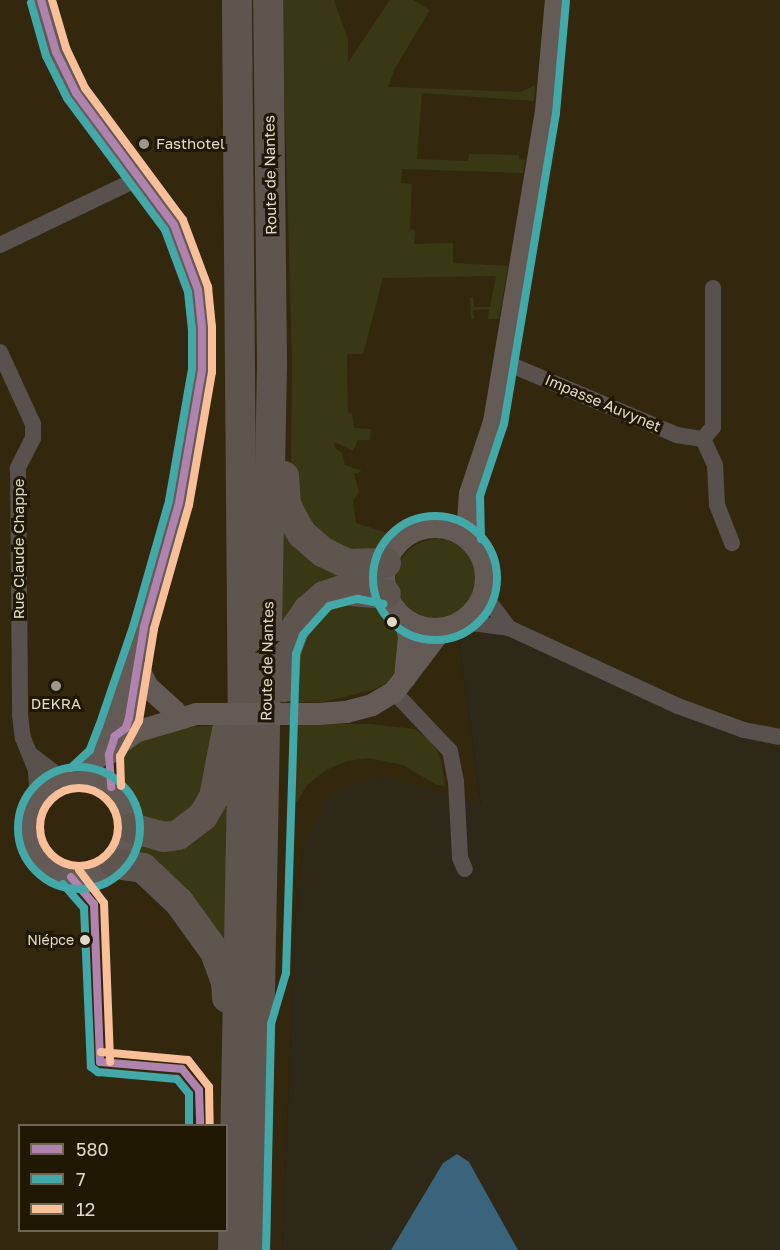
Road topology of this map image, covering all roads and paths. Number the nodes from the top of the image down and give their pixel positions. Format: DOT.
graph roads {
  1 [pos="41,0"];
  2 [pos="237,0"];
  3 [pos="268,0"];
  4 [pos="556,0"];
  5 [pos="139,178"];
  6 [pos="0,245"];
  7 [pos="713,288"];
  8 [pos="0,352"];
  9 [pos="504,363"];
  10 [pos="271,387"];
  11 [pos="703,439"];
  12 [pos="470,494"];
  13 [pos="440,527"];
  14 [pos="471,541"];
  15 [pos="732,543"];
  16 [pos="386,563"];
  17 [pos="386,594"];
  18 [pos="484,595"];
  19 [pos="405,620"];
  20 [pos="452,625"];
  21 [pos="144,627"];
  22 [pos="509,628"];
  23 [pos="140,672"];
  24 [pos="243,675"];
  25 [pos="399,686"];
  26 [pos="186,713"];
  27 [pos="129,718"];
  28 [pos="109,730"];
  29 [pos="780,737"];
  30 [pos="31,755"];
  31 [pos="109,755"];
  32 [pos="71,778"];
  33 [pos="111,787"];
  34 [pos="38,797"];
  35 [pos="130,828"];
  36 [pos="115,864"];
  37 [pos="465,869"];
  38 [pos="261,1022"];
  39 [pos="237,1094"];
  40 [pos="233,1250"];
  41 [pos="255,1250"];
  1 -- 5 [label="street"];
  2 -- 24 [label="highway, Route de Nantes"];
  3 -- 10 [label="highway, Route de Nantes"];
  4 -- 9 [label="street"];
  5 -- 6 [label="street"];
  5 -- 21 [label="street"];
  7 -- 11 [label="street"];
  8 -- 30 [label="street, Rue Claude Chappe"];
  9 -- 11 [label="street, Impasse Auvynet"];
  9 -- 12 [label="street"];
  10 -- 16 [label="highway"];
  10 -- 38 [label="highway, Route de Nantes"];
  11 -- 15 [label="street"];
  12 -- 13 [label="street"];
  12 -- 14 [label="street"];
  13 -- 14 [label="street"];
  13 -- 16 [label="street"];
  14 -- 18 [label="street"];
  16 -- 17 [label="street"];
  17 -- 19 [label="street"];
  17 -- 38 [label="highway"];
  18 -- 20 [label="street"];
  18 -- 22 [label="street"];
  19 -- 20 [label="street"];
  19 -- 25 [label="street"];
  20 -- 22 [label="street"];
  20 -- 25 [label="street"];
  21 -- 23 [label="street"];
  21 -- 28 [label="street"];
  22 -- 29 [label="street"];
  23 -- 26 [label="street"];
  23 -- 27 [label="street"];
  24 -- 35 [label="highway"];
  24 -- 39 [label="highway, Route de Nantes"];
  25 -- 26 [label="street, bridge"];
  25 -- 37 [label="street"];
  26 -- 27 [label="street"];
  26 -- 31 [label="street"];
  27 -- 28 [label="street"];
  27 -- 31 [label="street"];
  28 -- 32 [label="street"];
  30 -- 32 [label="street"];
  30 -- 34 [label="street, Rue Claude Chappe"];
  31 -- 33 [label="street"];
  32 -- 33 [label="street"];
  32 -- 34 [label="street"];
  33 -- 35 [label="street"];
  34 -- 36 [label="street"];
  35 -- 36 [label="street"];
  36 -- 39 [label="highway"];
  38 -- 41 [label="highway, Route de Nantes"];
  39 -- 40 [label="highway, Route de Nantes"];
}
